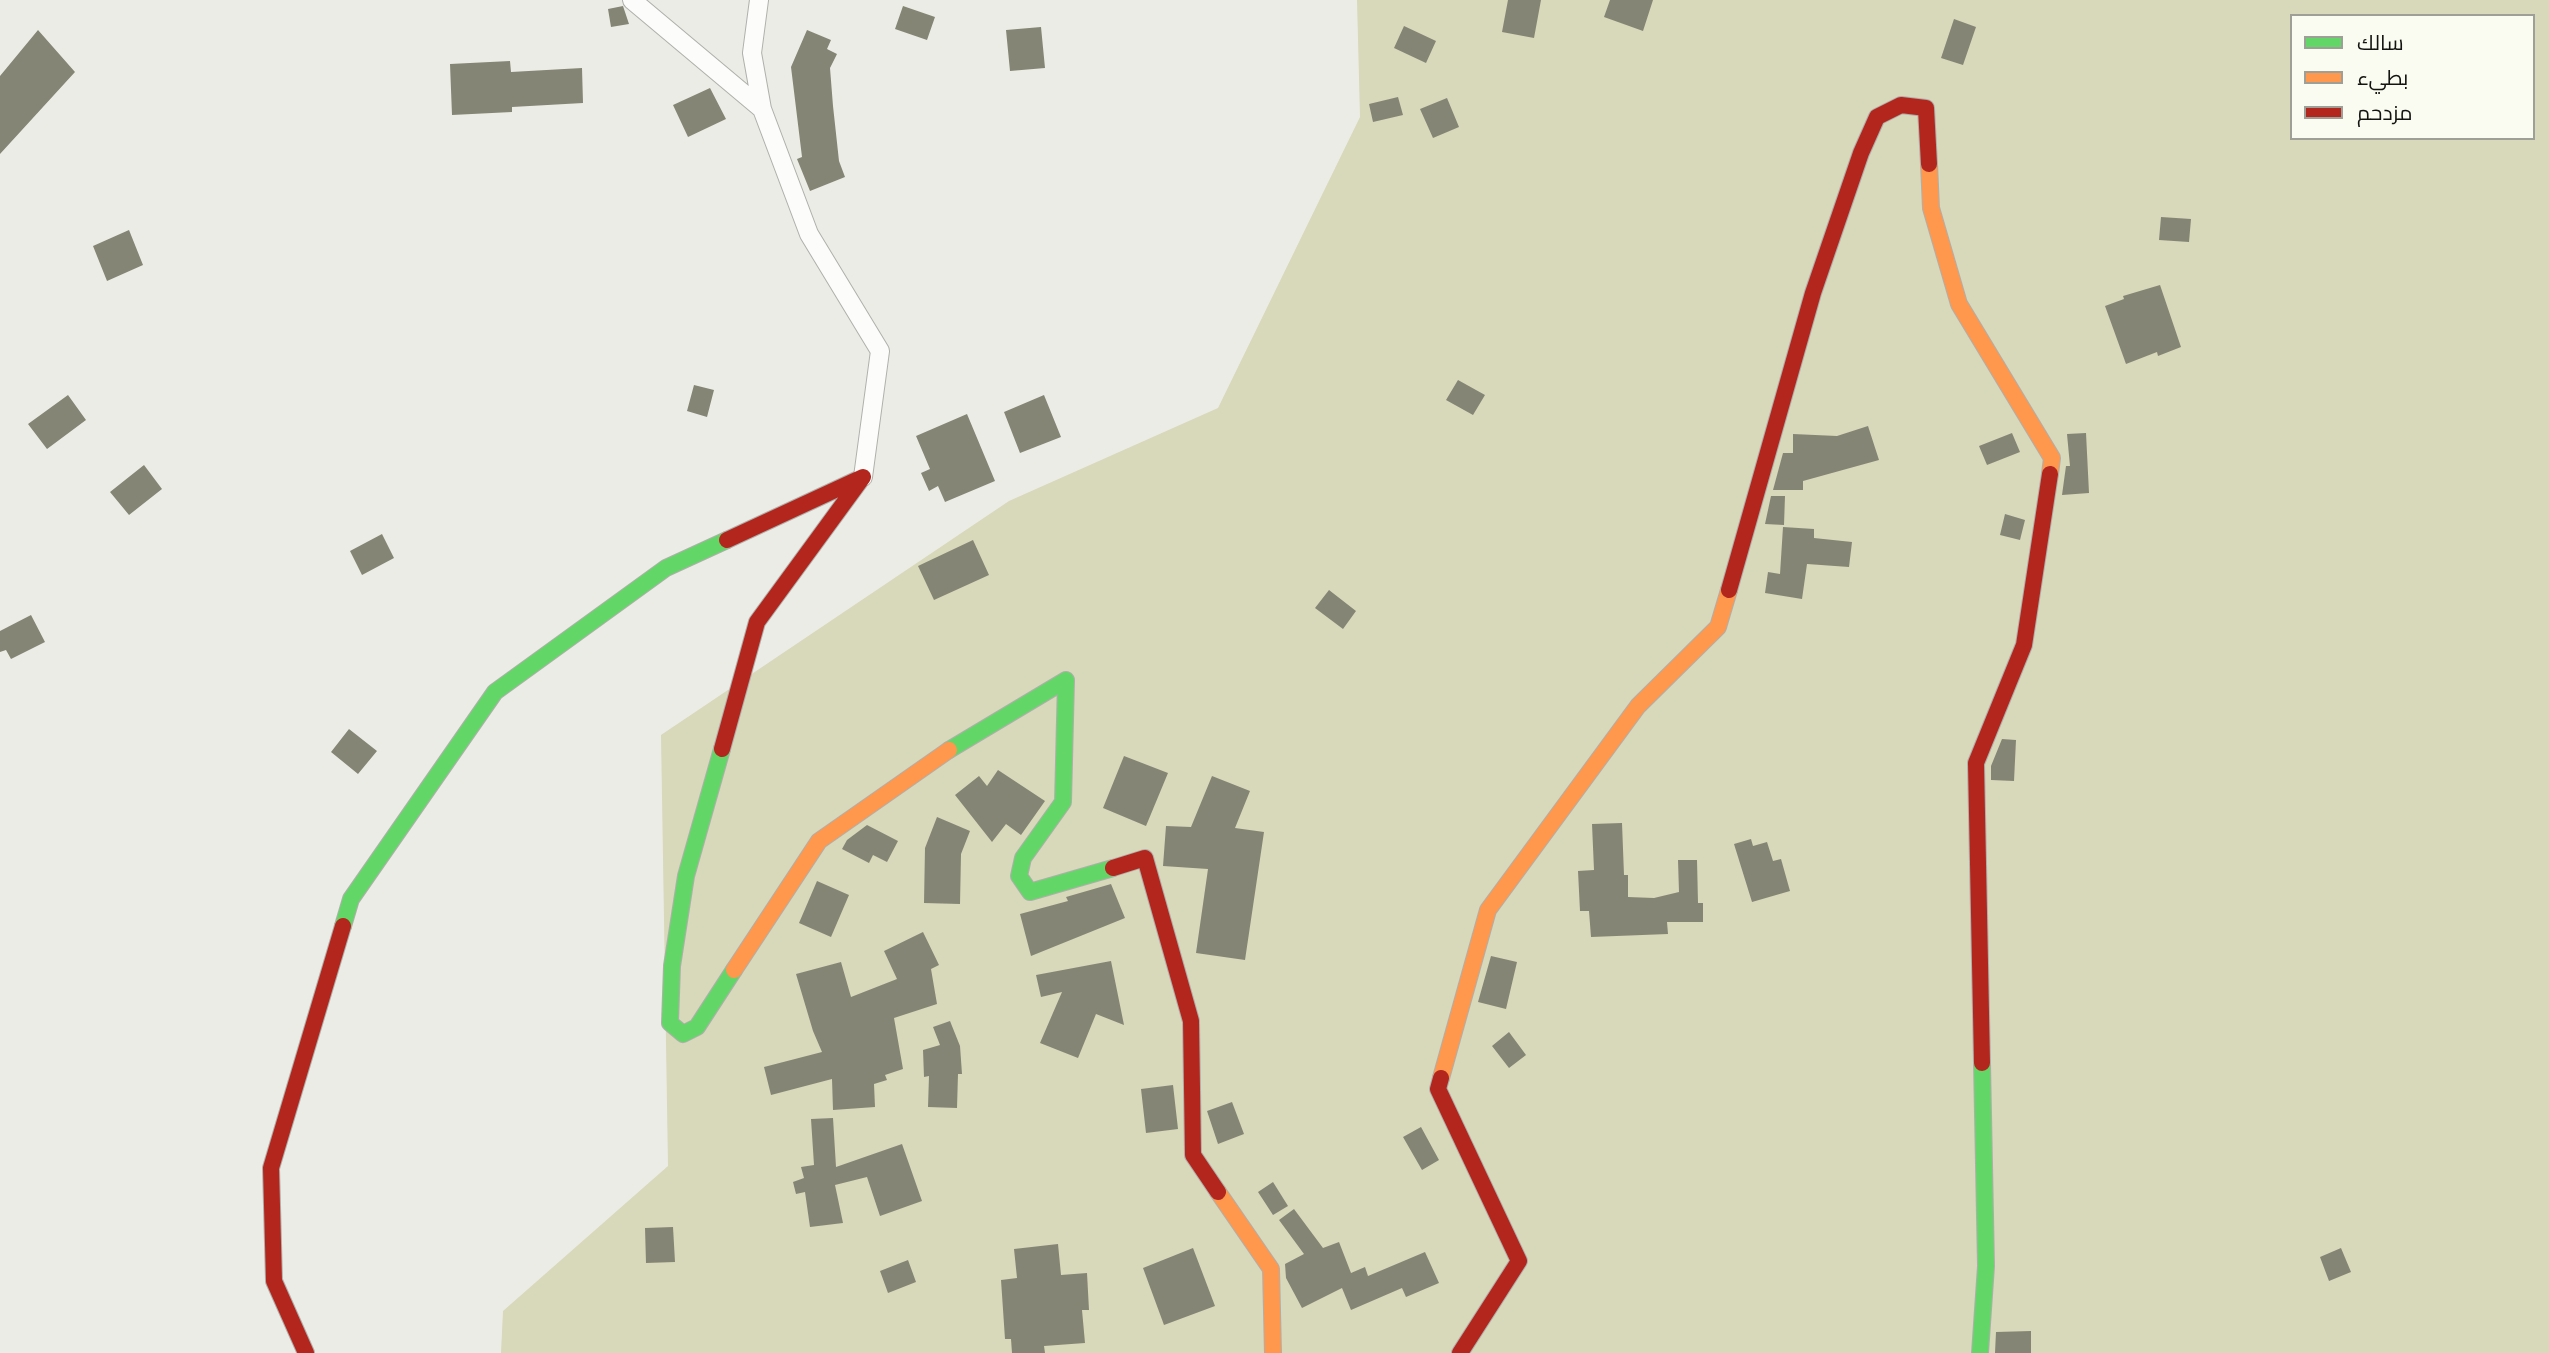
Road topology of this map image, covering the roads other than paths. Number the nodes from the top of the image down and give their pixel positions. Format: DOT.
graph roads {
  1 [pos="632,0"];
  2 [pos="759,0"];
  3 [pos="762,109"];
  4 [pos="863,477"];
  5 [pos="306,1353"];
  6 [pos="1272,1353"];
  7 [pos="1460,1353"];
  8 [pos="1980,1353"];
  1 -- 3 [label="street"];
  2 -- 3 [label="street"];
  3 -- 4 [label="street"];
  4 -- 5 [label="street"];
  4 -- 6 [label="street"];
  7 -- 8 [label="street"];
}
